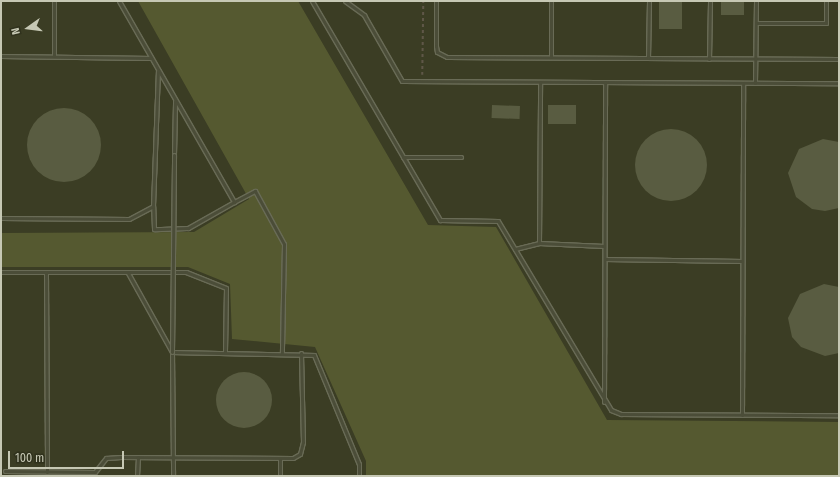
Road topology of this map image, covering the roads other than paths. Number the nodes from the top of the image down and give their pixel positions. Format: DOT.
graph roads {
  1 [pos="54,1"];
  2 [pos="118,1"];
  3 [pos="312,1"];
  4 [pos="345,1"];
  5 [pos="436,1"];
  6 [pos="551,1"];
  7 [pos="648,1"];
  8 [pos="710,1"];
  9 [pos="756,1"];
  10 [pos="826,1"];
  11 [pos="756,23"];
  12 [pos="1,56"];
  13 [pos="54,56"];
  14 [pos="151,58"];
  15 [pos="551,58"];
  16 [pos="648,58"];
  17 [pos="709,59"];
  18 [pos="755,59"];
  19 [pos="839,59"];
  20 [pos="158,70"];
  21 [pos="540,82"];
  22 [pos="605,82"];
  23 [pos="743,83"];
  24 [pos="755,83"];
  25 [pos="839,83"];
  26 [pos="175,99"];
  27 [pos="403,157"];
  28 [pos="461,157"];
  29 [pos="234,202"];
  30 [pos="153,206"];
  31 [pos="1,218"];
  32 [pos="539,243"];
  33 [pos="604,246"];
  34 [pos="515,249"];
  35 [pos="605,259"];
  36 [pos="742,261"];
  37 [pos="1,272"];
  38 [pos="46,272"];
  39 [pos="128,273"];
  40 [pos="172,352"];
  41 [pos="225,353"];
  42 [pos="282,353"];
  43 [pos="301,353"];
  44 [pos="604,403"];
  45 [pos="742,415"];
  46 [pos="839,416"];
  47 [pos="138,457"];
  48 [pos="173,457"];
  49 [pos="280,459"];
  50 [pos="5,471"];
  51 [pos="47,472"];
  52 [pos="95,474"];
  53 [pos="137,476"];
  54 [pos="173,476"];
  55 [pos="280,476"];
  56 [pos="359,476"];
  1 -- 13 [label="lane"];
  2 -- 14 [label="lane"];
  3 -- 27 [label="lane"];
  4 -- 21 [label="lane"];
  5 -- 15 [label="lane"];
  6 -- 15 [label="lane"];
  7 -- 16 [label="lane"];
  8 -- 17 [label="lane"];
  9 -- 11 [label="lane"];
  10 -- 11 [label="lane"];
  11 -- 18 [label="lane"];
  12 -- 13 [label="lane"];
  13 -- 14 [label="lane"];
  14 -- 20 [label="lane"];
  15 -- 16 [label="lane"];
  16 -- 17 [label="lane"];
  17 -- 18 [label="lane"];
  18 -- 19 [label="lane"];
  18 -- 24 [label="lane"];
  20 -- 26 [label="lane"];
  20 -- 30 [label="lane"];
  21 -- 22 [label="lane"];
  21 -- 32 [label="lane"];
  22 -- 23 [label="lane"];
  22 -- 33 [label="lane"];
  23 -- 24 [label="lane"];
  23 -- 36 [label="lane"];
  24 -- 25 [label="lane"];
  26 -- 29 [label="lane"];
  26 -- 40 [label="lane, bridge"];
  27 -- 28 [label="lane"];
  27 -- 34 [label="lane"];
  29 -- 30 [label="lane"];
  29 -- 42 [label="lane"];
  30 -- 31 [label="lane"];
  32 -- 33 [label="lane"];
  32 -- 34 [label="lane"];
  33 -- 35 [label="lane"];
  34 -- 44 [label="lane"];
  35 -- 36 [label="lane"];
  35 -- 44 [label="lane"];
  36 -- 45 [label="lane"];
  37 -- 38 [label="lane"];
  38 -- 39 [label="lane"];
  38 -- 51 [label="lane"];
  39 -- 40 [label="lane"];
  39 -- 41 [label="lane"];
  40 -- 41 [label="lane"];
  40 -- 48 [label="lane"];
  41 -- 42 [label="lane"];
  42 -- 43 [label="lane"];
  43 -- 49 [label="lane"];
  43 -- 56 [label="lane"];
  44 -- 45 [label="lane"];
  45 -- 46 [label="lane"];
  47 -- 48 [label="lane"];
  47 -- 52 [label="lane"];
  47 -- 53 [label="lane"];
  48 -- 49 [label="lane"];
  48 -- 54 [label="lane"];
  49 -- 55 [label="lane"];
  50 -- 51 [label="lane"];
  51 -- 52 [label="lane"];
}
